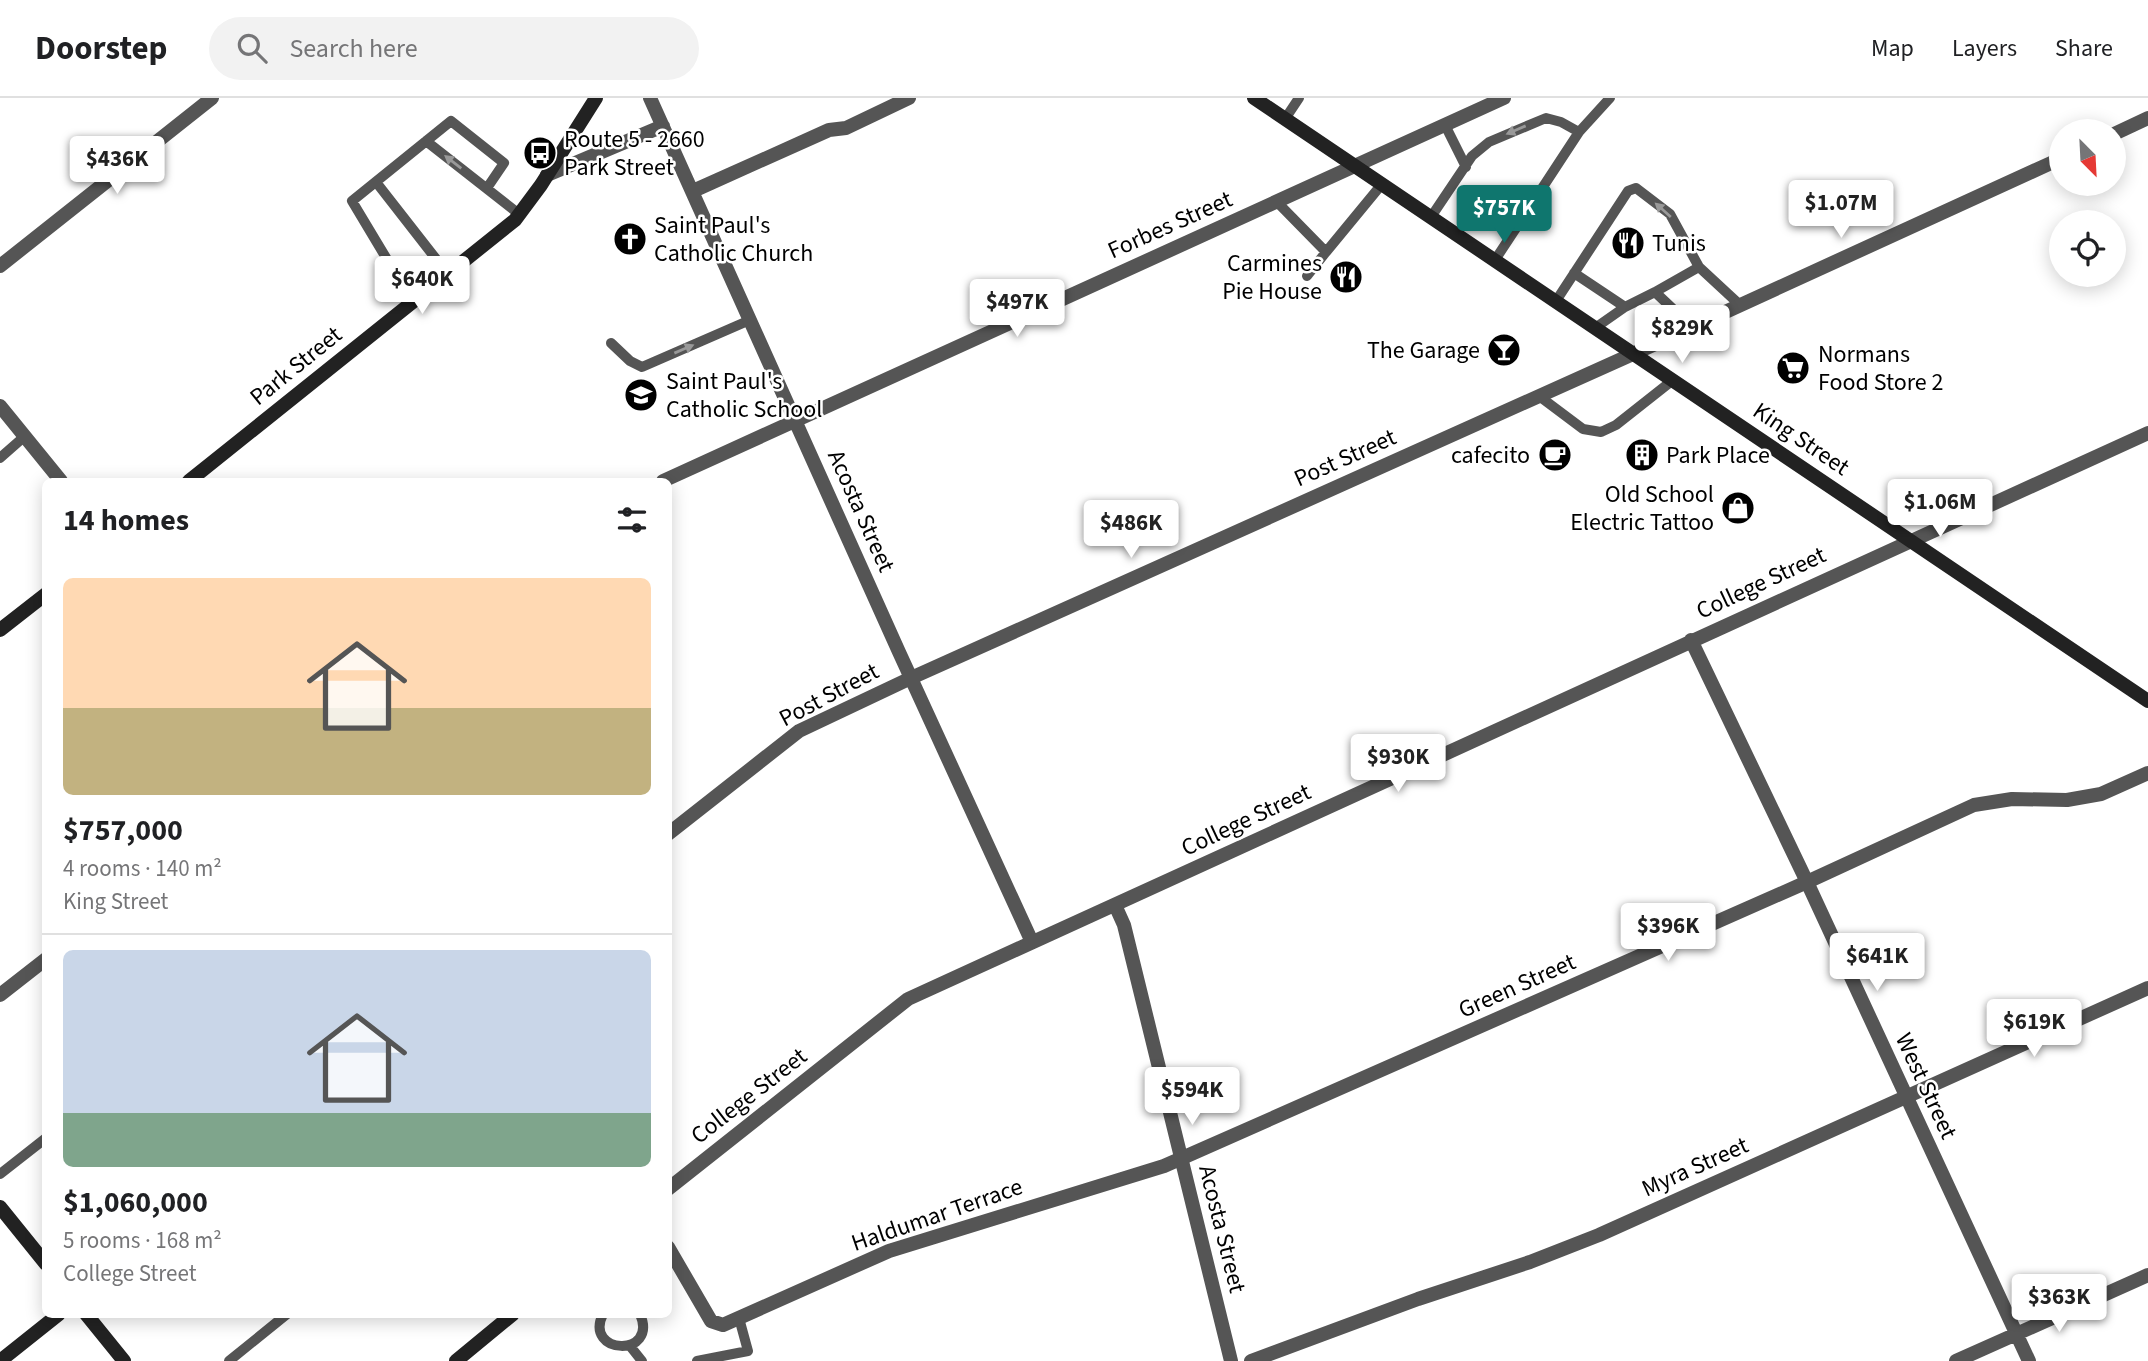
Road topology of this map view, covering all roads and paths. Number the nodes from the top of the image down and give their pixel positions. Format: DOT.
graph roads {
  1 [pos="212,98"];
  2 [pos="596,98"];
  3 [pos="650,98"];
  4 [pos="909,98"];
  5 [pos="1254,98"];
  6 [pos="1299,98"];
  7 [pos="1504,98"];
  8 [pos="1610,98"];
  9 [pos="2148,118"];
  10 [pos="1286,120"];
  11 [pos="1445,125"];
  12 [pos="663,126"];
  13 [pos="2126,128"];
  14 [pos="1579,132"];
  15 [pos="426,141"];
  16 [pos="2049,164"];
  17 [pos="1354,166"];
  18 [pos="1466,167"];
  19 [pos="547,175"];
  20 [pos="376,182"];
  21 [pos="1382,184"];
  22 [pos="487,188"];
  23 [pos="693,191"];
  24 [pos="1277,202"];
  25 [pos="519,214"];
  26 [pos="1431,217"];
  27 [pos="1325,253"];
  28 [pos="1495,260"];
  29 [pos="0,266"];
  30 [pos="1699,268"];
  31 [pos="447,273"];
  32 [pos="1574,273"];
  33 [pos="1307,276"];
  34 [pos="1655,292"];
  35 [pos="412,301"];
  36 [pos="1556,301"];
  37 [pos="1740,305"];
  38 [pos="1625,307"];
  39 [pos="750,320"];
  40 [pos="1692,327"];
  41 [pos="1595,328"];
  42 [pos="611,343"];
  43 [pos="1634,353"];
  44 [pos="1673,380"];
  45 [pos="1539,396"];
  46 [pos="0,406"];
  47 [pos="795,421"];
  48 [pos="2148,433"];
  49 [pos="25,436"];
  50 [pos="0,458"];
  51 [pos="59,478"];
  52 [pos="193,478"];
  53 [pos="670,478"];
  54 [pos="1910,540"];
  55 [pos="42,597"];
  56 [pos="0,629"];
  57 [pos="1691,640"];
  58 [pos="911,678"];
  59 [pos="2148,701"];
  60 [pos="2148,773"];
  61 [pos="672,831"];
  62 [pos="1807,882"];
  63 [pos="1115,905"];
  64 [pos="1032,942"];
  65 [pos="42,962"];
  66 [pos="2148,988"];
  67 [pos="0,995"];
  68 [pos="1906,1098"];
  69 [pos="42,1141"];
  70 [pos="1182,1158"];
  71 [pos="0,1174"];
  72 [pos="672,1186"];
  73 [pos="0,1207"];
  74 [pos="672,1255"];
  75 [pos="42,1259"];
  76 [pos="2148,1275"];
  77 [pos="54,1318"];
  78 [pos="89,1318"];
  79 [pos="283,1318"];
  80 [pos="508,1318"];
  81 [pos="602,1318"];
  82 [pos="641,1318"];
  83 [pos="739,1318"];
  84 [pos="2017,1334"];
  85 [pos="630,1346"];
  86 [pos="0,1361"];
  87 [pos="124,1361"];
  88 [pos="229,1361"];
  89 [pos="456,1361"];
  90 [pos="642,1361"];
  91 [pos="697,1361"];
  92 [pos="1231,1361"];
  93 [pos="1251,1361"];
  94 [pos="1956,1361"];
  95 [pos="2029,1361"];
  1 -- 29 [label="street"];
  2 -- 19 [label="main road, Park Street"];
  3 -- 12 [label="street, Acosta Street"];
  4 -- 23 [label="street"];
  5 -- 10 [label="main road, King Street"];
  6 -- 10 [label="lane"];
  7 -- 11 [label="street, Forbes Street"];
  8 -- 14 [label="lane"];
  9 -- 13 [label="street"];
  10 -- 17 [label="main road, King Street"];
  11 -- 17 [label="street, Forbes Street"];
  11 -- 18 [label="lane"];
  12 -- 19 [label="street"];
  12 -- 23 [label="street, Acosta Street"];
  14 -- 18 [label="lane, one-way"];
  14 -- 28 [label="lane"];
  15 -- 20 [label="lane"];
  22 -- 15 [label="lane, one-way"];
  15 -- 22 [label="lane"];
  16 -- 37 [label="street, Post Street"];
  17 -- 21 [label="main road, King Street"];
  17 -- 24 [label="street, Forbes Street"];
  18 -- 26 [label="lane"];
  19 -- 25 [label="main road, Park Street"];
  20 -- 31 [label="lane"];
  20 -- 35 [label="lane"];
  21 -- 26 [label="main road, King Street"];
  21 -- 27 [label="lane"];
  22 -- 25 [label="lane"];
  23 -- 39 [label="street, Acosta Street"];
  24 -- 27 [label="lane"];
  24 -- 47 [label="street, Forbes Street"];
  25 -- 31 [label="main road, Park Street"];
  26 -- 28 [label="main road, King Street"];
  27 -- 33 [label="lane"];
  28 -- 36 [label="main road, King Street"];
  30 -- 32 [label="lane, one-way"];
  30 -- 34 [label="lane"];
  30 -- 37 [label="lane"];
  31 -- 35 [label="main road, Park Street"];
  32 -- 36 [label="lane"];
  32 -- 38 [label="lane"];
  34 -- 38 [label="lane"];
  34 -- 40 [label="lane"];
  35 -- 52 [label="main road, Park Street"];
  36 -- 41 [label="main road, King Street"];
  37 -- 40 [label="street, Post Street"];
  38 -- 41 [label="lane"];
  42 -- 39 [label="lane, one-way"];
  39 -- 47 [label="street, Acosta Street"];
  40 -- 43 [label="street, Post Street"];
  41 -- 43 [label="main road, King Street"];
  43 -- 44 [label="main road, King Street"];
  43 -- 45 [label="street, Post Street"];
  44 -- 45 [label="lane"];
  44 -- 54 [label="main road, King Street"];
  45 -- 58 [label="street, Post Street"];
  46 -- 49 [label="street"];
  47 -- 53 [label="street, Forbes Street"];
  47 -- 58 [label="street, Acosta Street"];
  48 -- 54 [label="street, College Street"];
  49 -- 50 [label="lane"];
  49 -- 51 [label="street"];
  54 -- 57 [label="street, College Street"];
  54 -- 59 [label="main road, King Street"];
  55 -- 56 [label="main road"];
  57 -- 62 [label="street, West Street"];
  57 -- 63 [label="street, College Street"];
  58 -- 61 [label="street, Post Street"];
  58 -- 64 [label="street, Acosta Street"];
  60 -- 62 [label="street, Green Street"];
  62 -- 68 [label="street, West Street"];
  62 -- 70 [label="street, Green Street"];
  63 -- 64 [label="street, College Street"];
  63 -- 70 [label="street, Acosta Street"];
  64 -- 72 [label="street, College Street"];
  65 -- 67 [label="street"];
  66 -- 68 [label="street, Myra Street"];
  68 -- 84 [label="street, West Street"];
  68 -- 93 [label="street, Myra Street"];
  69 -- 71 [label="lane"];
  70 -- 83 [label="street, Haldumar Terrace"];
  70 -- 92 [label="street, Acosta Street"];
  73 -- 75 [label="main road"];
  74 -- 83 [label="street, Haldumar Terrace"];
  76 -- 84 [label="street"];
  77 -- 86 [label="main road"];
  78 -- 87 [label="main road"];
  79 -- 88 [label="lane"];
  80 -- 89 [label="main road"];
  81 -- 85 [label="lane"];
  82 -- 85 [label="lane"];
  83 -- 91 [label="lane"];
  84 -- 94 [label="street"];
  84 -- 95 [label="street, West Street"];
  85 -- 90 [label="lane"];
}
